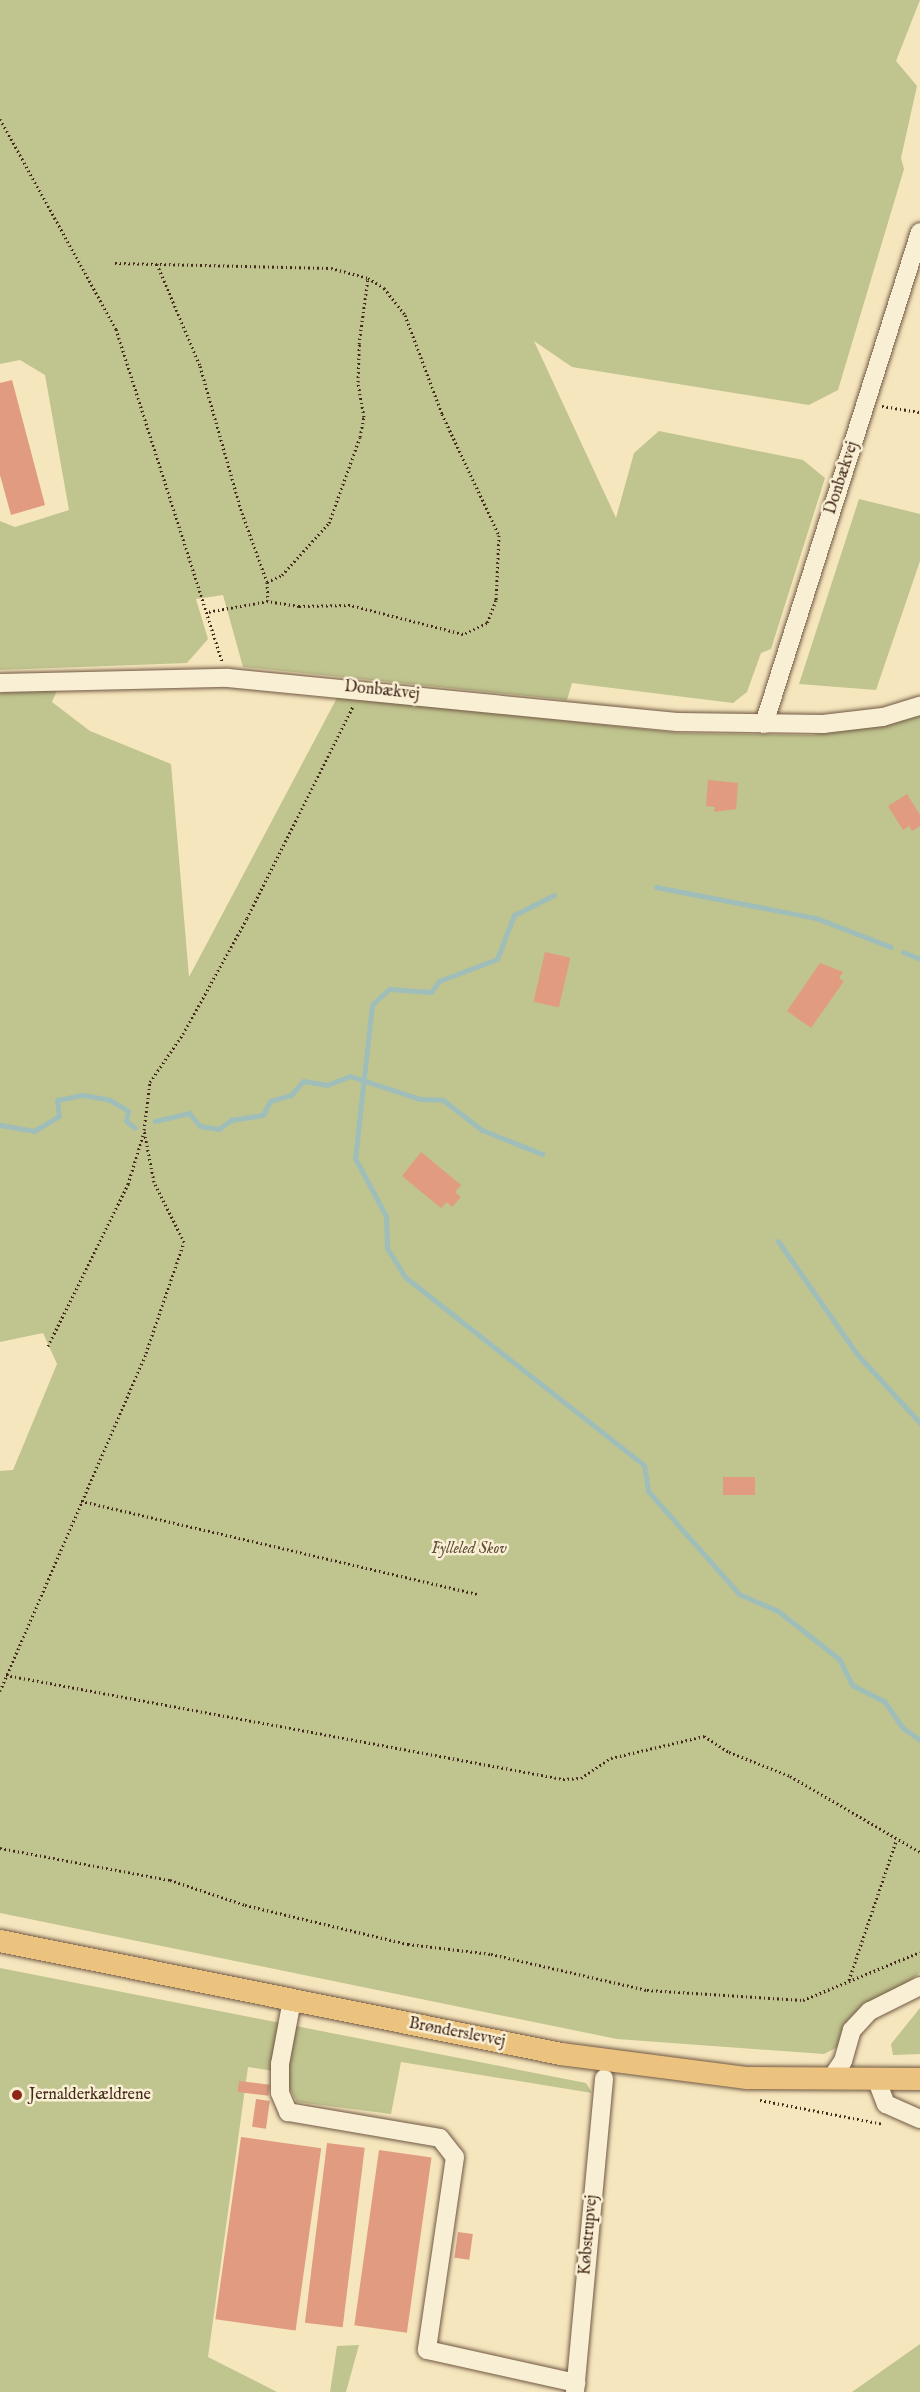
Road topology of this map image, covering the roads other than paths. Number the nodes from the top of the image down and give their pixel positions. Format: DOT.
graph roads {
  1 [pos="920,232"];
  2 [pos="0,683"];
  3 [pos="920,706"];
  4 [pos="764,724"];
  5 [pos="0,1941"];
  6 [pos="920,1986"];
  7 [pos="292,2000"];
  8 [pos="604,2078"];
  9 [pos="920,2079"];
  10 [pos="830,2080"];
  11 [pos="877,2081"];
  12 [pos="920,2119"];
  13 [pos="575,2388"];
  1 -- 4 [label="street, Donbækvej"];
  2 -- 4 [label="street, Donbækvej"];
  3 -- 4 [label="street, Donbækvej"];
  5 -- 7 [label="main road, Brønderslevvej"];
  6 -- 10 [label="street"];
  7 -- 10 [label="main road, Brønderslevvej"];
  7 -- 13 [label="street"];
  8 -- 13 [label="street, Købstrupvej"];
  9 -- 11 [label="main road, Brønderslevvej"];
  10 -- 11 [label="main road, Brønderslevvej"];
  11 -- 12 [label="street"];
}
